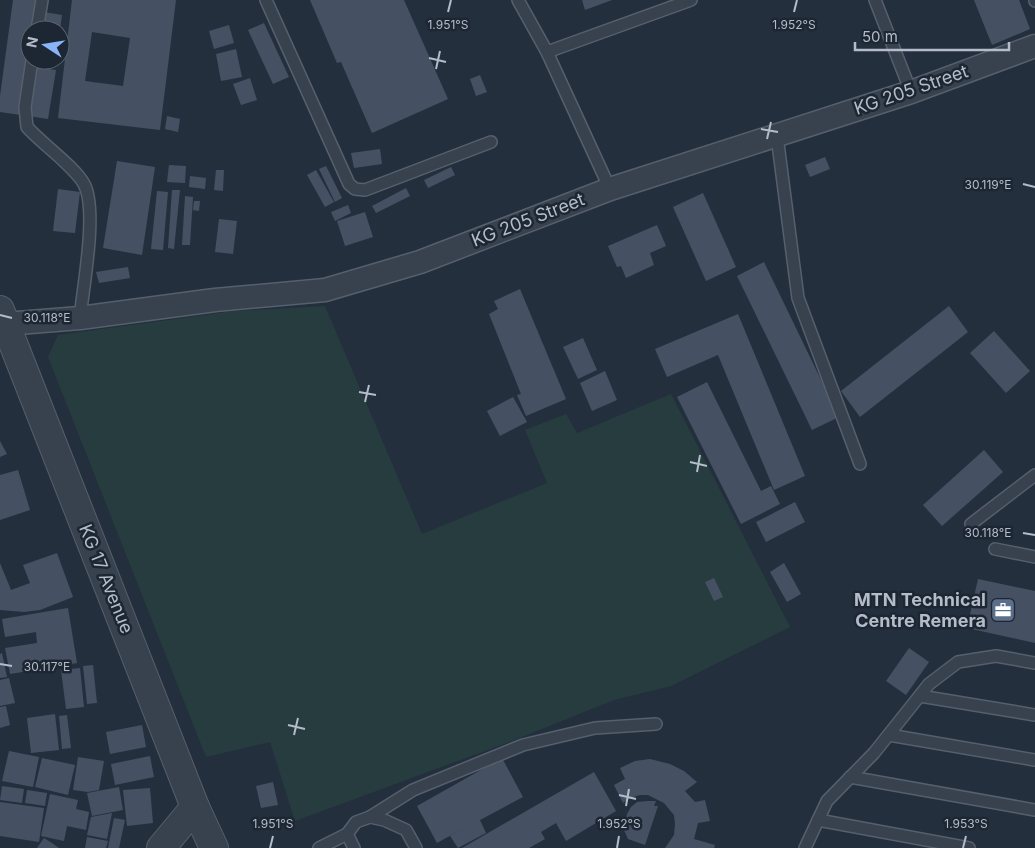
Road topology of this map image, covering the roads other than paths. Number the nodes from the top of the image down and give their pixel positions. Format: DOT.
graph roads {
  1 [pos="42,0"];
  2 [pos="266,0"];
  3 [pos="518,0"];
  4 [pos="691,0"];
  5 [pos="875,0"];
  6 [pos="39,20"];
  7 [pos="1035,46"];
  8 [pos="547,52"];
  9 [pos="31,70"];
  10 [pos="911,92"];
  11 [pos="777,136"];
  12 [pos="491,142"];
  13 [pos="610,189"];
  14 [pos="3,317"];
  15 [pos="80,318"];
  16 [pos="860,464"];
  17 [pos="1035,475"];
  18 [pos="971,524"];
  19 [pos="995,549"];
  20 [pos="1035,557"];
  21 [pos="1035,664"];
  22 [pos="920,696"];
  23 [pos="1035,715"];
  24 [pos="656,724"];
  25 [pos="889,734"];
  26 [pos="1035,760"];
  27 [pos="850,777"];
  28 [pos="195,806"];
  29 [pos="1035,810"];
  30 [pos="370,817"];
  31 [pos="818,820"];
  32 [pos="347,834"];
  33 [pos="161,848"];
  34 [pos="214,848"];
  35 [pos="319,848"];
  36 [pos="354,848"];
  37 [pos="416,848"];
  38 [pos="805,848"];
  39 [pos="969,848"];
  1 -- 6 [label="lane"];
  2 -- 12 [label="lane"];
  3 -- 8 [label="lane"];
  4 -- 8 [label="lane"];
  5 -- 10 [label="lane"];
  7 -- 10 [label="street, KG 205 Street"];
  8 -- 13 [label="lane"];
  9 -- 15 [label="lane"];
  10 -- 11 [label="street, KG 205 Street"];
  11 -- 13 [label="street, KG 205 Street"];
  11 -- 16 [label="lane"];
  13 -- 15 [label="street, KG 205 Street"];
  14 -- 15 [label="street, KG 205 Street"];
  14 -- 28 [label="street, KG 17 Avenue"];
  17 -- 18 [label="lane"];
  19 -- 20 [label="lane"];
  21 -- 22 [label="lane"];
  22 -- 23 [label="lane"];
  22 -- 25 [label="lane"];
  24 -- 30 [label="lane"];
  25 -- 26 [label="lane"];
  25 -- 27 [label="lane"];
  27 -- 29 [label="lane"];
  27 -- 31 [label="lane"];
  28 -- 33 [label="street"];
  28 -- 34 [label="street, KG 17 Avenue"];
  30 -- 32 [label="lane"];
  30 -- 37 [label="lane"];
  31 -- 38 [label="lane"];
  31 -- 39 [label="lane"];
  32 -- 35 [label="lane"];
  32 -- 36 [label="lane"];
}
